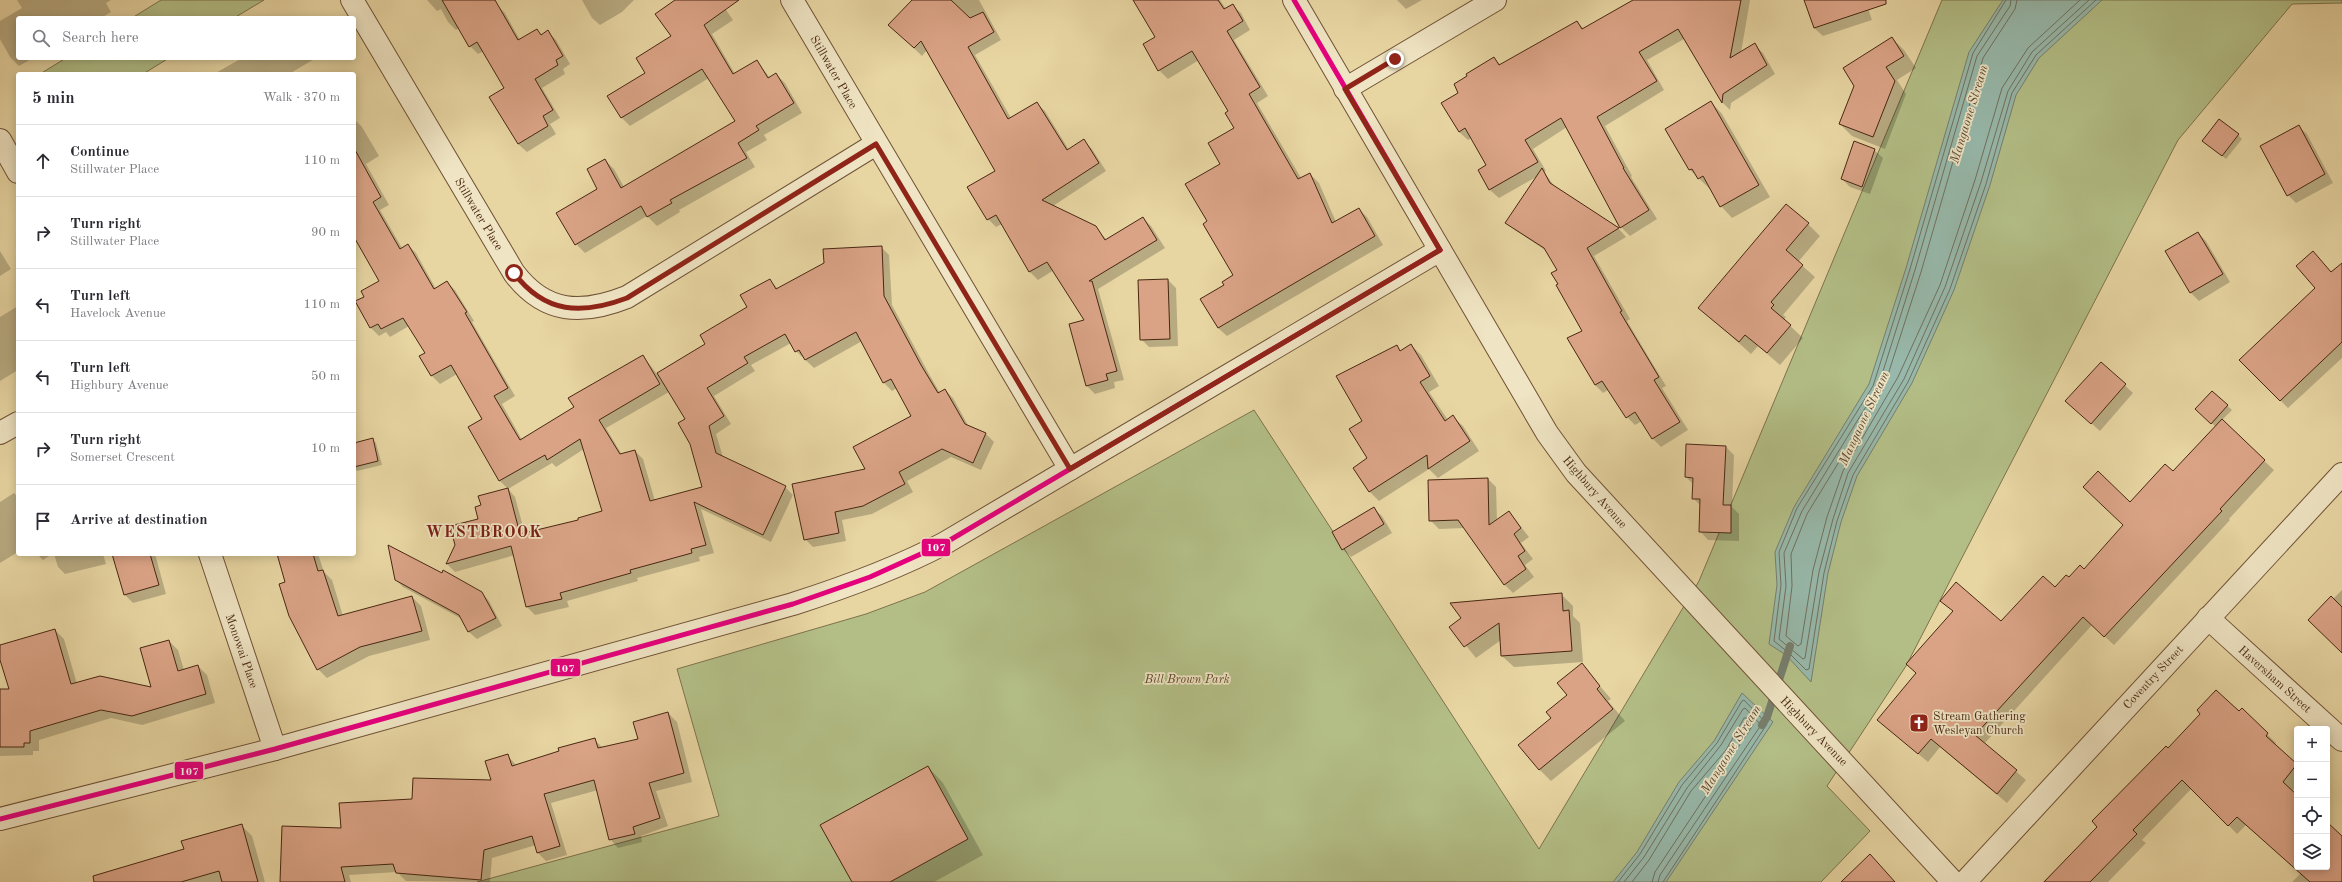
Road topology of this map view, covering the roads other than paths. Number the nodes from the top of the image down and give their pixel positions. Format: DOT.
graph roads {
  1 [pos="352,0"];
  2 [pos="792,0"];
  3 [pos="1294,0"];
  4 [pos="1495,0"];
  5 [pos="1345,89"];
  6 [pos="0,140"];
  7 [pos="876,144"];
  8 [pos="16,168"];
  9 [pos="1440,250"];
  10 [pos="16,424"];
  11 [pos="0,433"];
  12 [pos="1070,469"];
  13 [pos="2342,474"];
  14 [pos="211,556"];
  15 [pos="2208,618"];
  16 [pos="2342,740"];
  17 [pos="275,748"];
  18 [pos="0,819"];
  19 [pos="1953,882"];
  20 [pos="1965,882"];
  1 -- 7 [label="street, Stillwater Place"];
  2 -- 7 [label="street, Stillwater Place"];
  3 -- 5 [label="street, Highbury Avenue"];
  4 -- 5 [label="street"];
  5 -- 9 [label="street, Highbury Avenue"];
  6 -- 8 [label="street"];
  7 -- 12 [label="street, Stillwater Place"];
  9 -- 12 [label="street"];
  9 -- 19 [label="street, Highbury Avenue"];
  10 -- 11 [label="street"];
  12 -- 17 [label="street"];
  13 -- 15 [label="street, Coventry Street"];
  14 -- 17 [label="street, Monowai Place"];
  15 -- 16 [label="street, Haversham Street"];
  15 -- 20 [label="street, Coventry Street"];
  17 -- 18 [label="street"];
}
